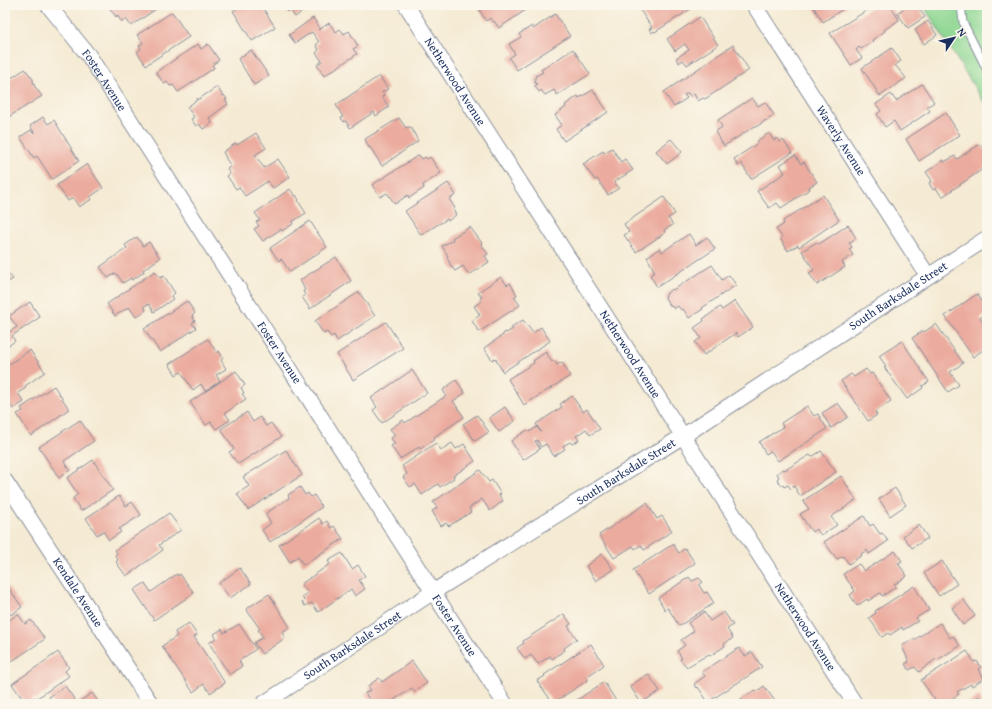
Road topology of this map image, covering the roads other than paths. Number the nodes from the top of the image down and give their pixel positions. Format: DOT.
graph roads {
  1 [pos="48,5"];
  2 [pos="406,5"];
  3 [pos="754,5"];
  4 [pos="961,5"];
  5 [pos="987,70"];
  6 [pos="987,238"];
  7 [pos="928,276"];
  8 [pos="683,436"];
  9 [pos="5,481"];
  10 [pos="434,592"];
  11 [pos="151,704"];
  12 [pos="263,704"];
  13 [pos="505,704"];
  14 [pos="855,704"];
  1 -- 10 [label="street, Foster Avenue"];
  2 -- 8 [label="street, Netherwood Avenue"];
  3 -- 7 [label="street, Waverly Avenue"];
  4 -- 5 [label="lane"];
  6 -- 7 [label="street, South Barksdale Street"];
  7 -- 8 [label="street, South Barksdale Street"];
  8 -- 10 [label="street, South Barksdale Street"];
  8 -- 14 [label="street, Netherwood Avenue"];
  9 -- 11 [label="street, Kendale Avenue"];
  10 -- 12 [label="street, South Barksdale Street"];
  10 -- 13 [label="street, Foster Avenue"];
}
